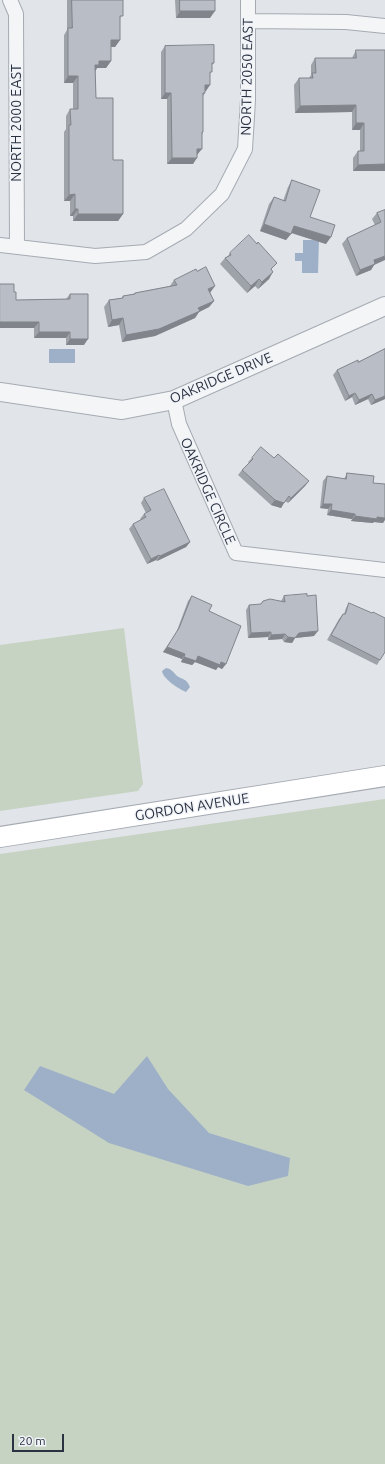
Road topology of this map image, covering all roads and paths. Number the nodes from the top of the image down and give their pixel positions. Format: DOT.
graph roads {
  1 [pos="10,0"];
  2 [pos="248,0"];
  3 [pos="248,21"];
  4 [pos="385,26"];
  5 [pos="0,245"];
  6 [pos="17,246"];
  7 [pos="385,306"];
  8 [pos="0,392"];
  9 [pos="174,400"];
  10 [pos="385,570"];
  11 [pos="385,776"];
  12 [pos="0,837"];
  1 -- 6 [label="street, NORTH 2000 EAST"];
  2 -- 3 [label="street, NORTH 2050 EAST"];
  3 -- 4 [label="street"];
  3 -- 6 [label="street, NORTH 2050 EAST"];
  5 -- 6 [label="street, NORTH 2050 EAST"];
  7 -- 9 [label="street, OAKRIDGE DRIVE"];
  8 -- 9 [label="street, OAKRIDGE DRIVE"];
  9 -- 10 [label="street, OAKRIDGE CIRCLE"];
  11 -- 12 [label="main road, GORDON AVENUE"];
}
